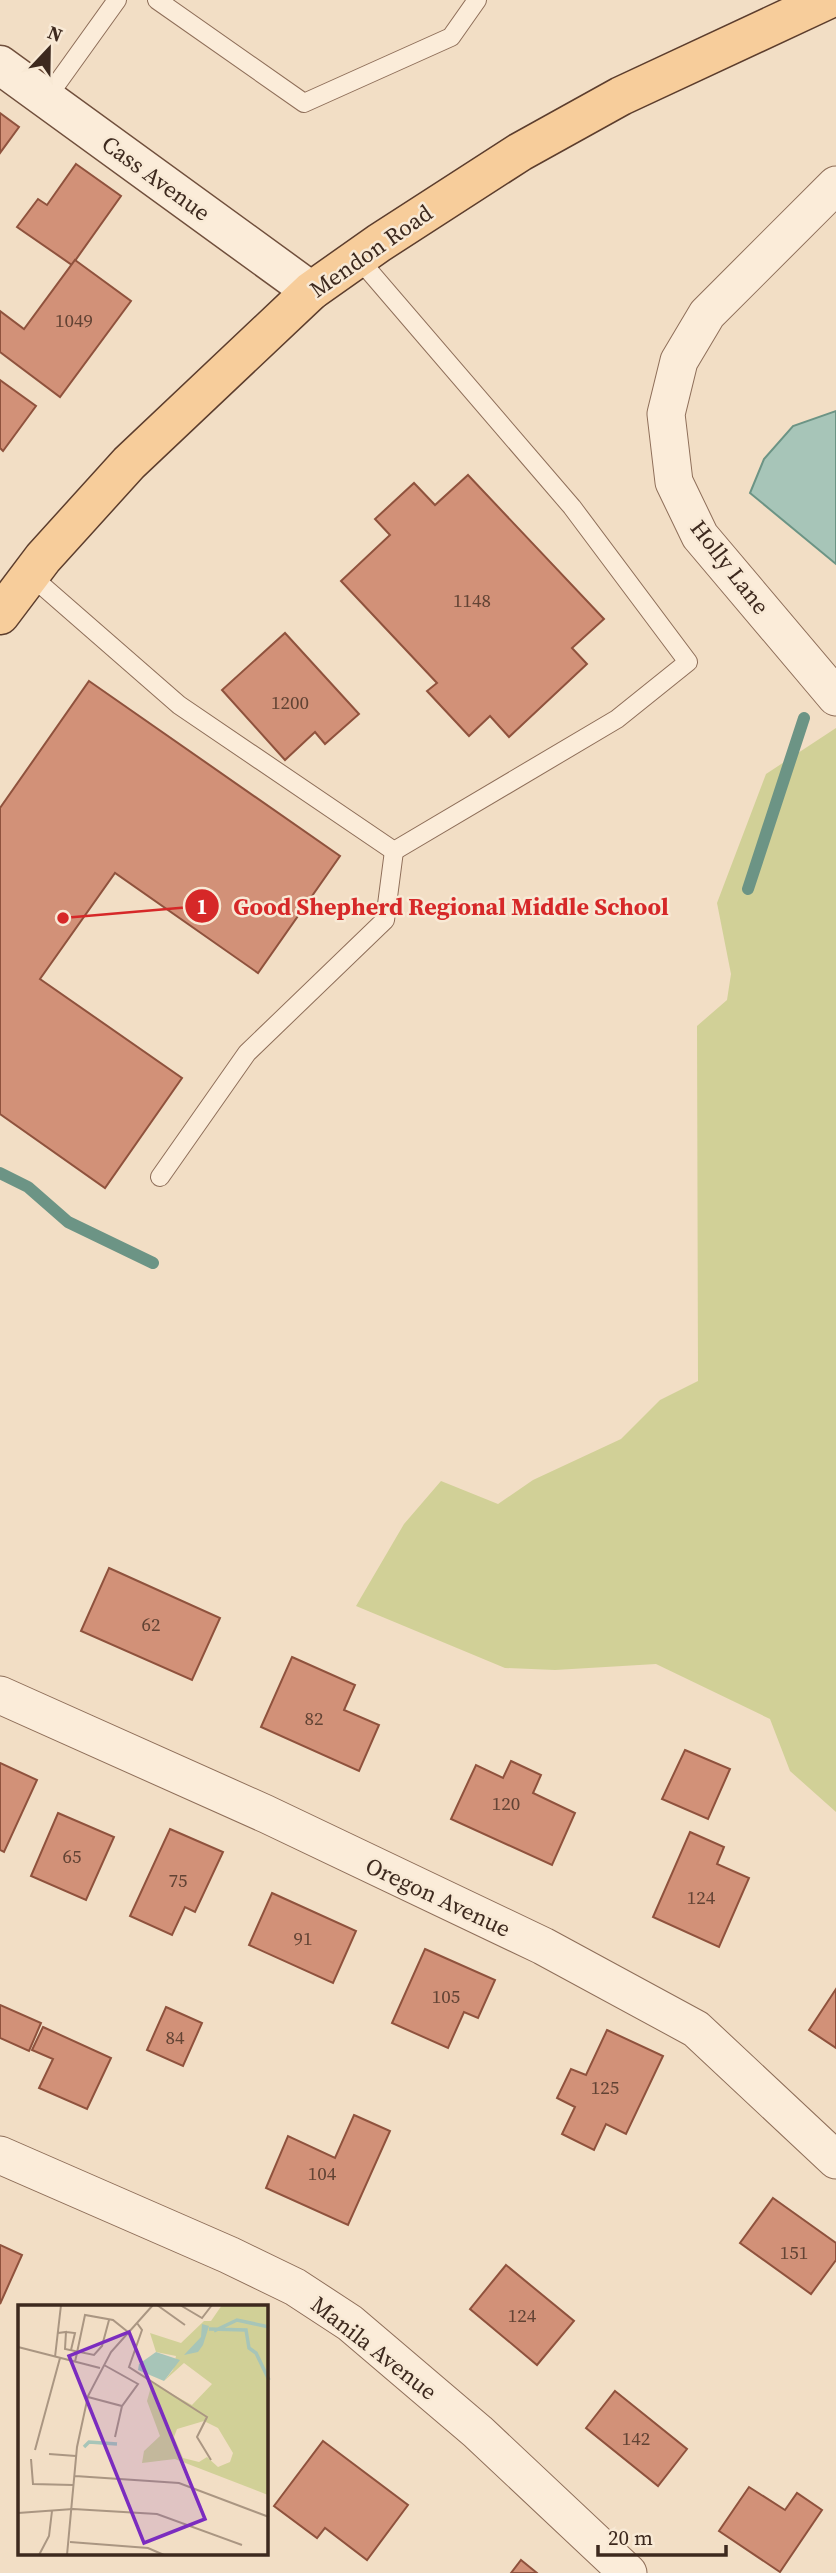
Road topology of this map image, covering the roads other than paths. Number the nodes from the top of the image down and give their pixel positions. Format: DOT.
graph roads {
  1 [pos="117,0"];
  2 [pos="157,0"];
  3 [pos="477,0"];
  4 [pos="819,2"];
  5 [pos="0,65"];
  6 [pos="46,99"];
  7 [pos="836,185"];
  8 [pos="358,258"];
  9 [pos="311,291"];
  10 [pos="30,575"];
  11 [pos="0,615"];
  12 [pos="836,697"];
  13 [pos="394,851"];
  14 [pos="160,1177"];
  15 [pos="0,1695"];
  16 [pos="0,2155"];
  17 [pos="836,2160"];
  18 [pos="628,2573"];
  1 -- 6 [label="lane"];
  2 -- 3 [label="lane"];
  4 -- 8 [label="main road, Mendon Road"];
  5 -- 6 [label="street, Cass Avenue"];
  6 -- 9 [label="street, Cass Avenue"];
  7 -- 12 [label="street, Holly Lane"];
  8 -- 9 [label="main road, Mendon Road"];
  8 -- 13 [label="lane"];
  9 -- 10 [label="main road, Mendon Road"];
  10 -- 11 [label="main road, Mendon Road"];
  10 -- 13 [label="lane"];
  13 -- 14 [label="lane"];
  15 -- 17 [label="street, Oregon Avenue"];
  16 -- 18 [label="street, Manila Avenue"];
}
